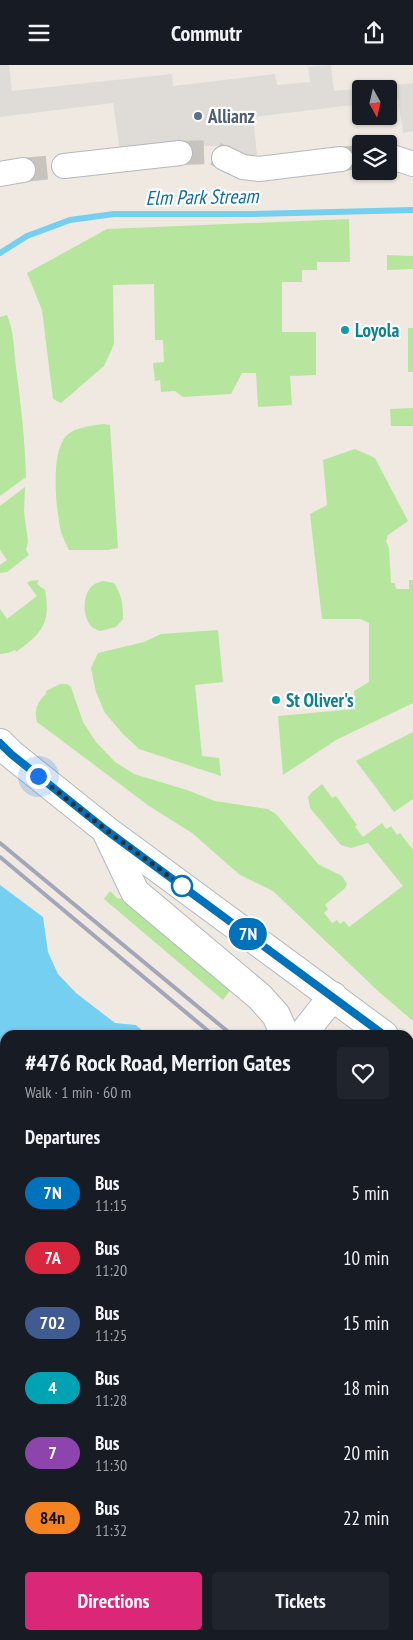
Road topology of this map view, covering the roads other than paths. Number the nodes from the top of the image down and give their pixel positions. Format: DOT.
graph roads {
  1 [pos="180,153"];
  2 [pos="224,158"];
  3 [pos="341,159"];
  4 [pos="397,159"];
  5 [pos="413,164"];
  6 [pos="64,165"];
  7 [pos="0,743"];
  8 [pos="106,830"];
  9 [pos="333,996"];
  10 [pos="283,1030"];
  11 [pos="306,1030"];
  12 [pos="377,1030"];
  1 -- 6 [label="street"];
  2 -- 3 [label="street"];
  4 -- 5 [label="street"];
  7 -- 8 [label="main road"];
  8 -- 9 [label="main road"];
  8 -- 10 [label="main road"];
  9 -- 11 [label="main road"];
  9 -- 12 [label="main road"];
}
